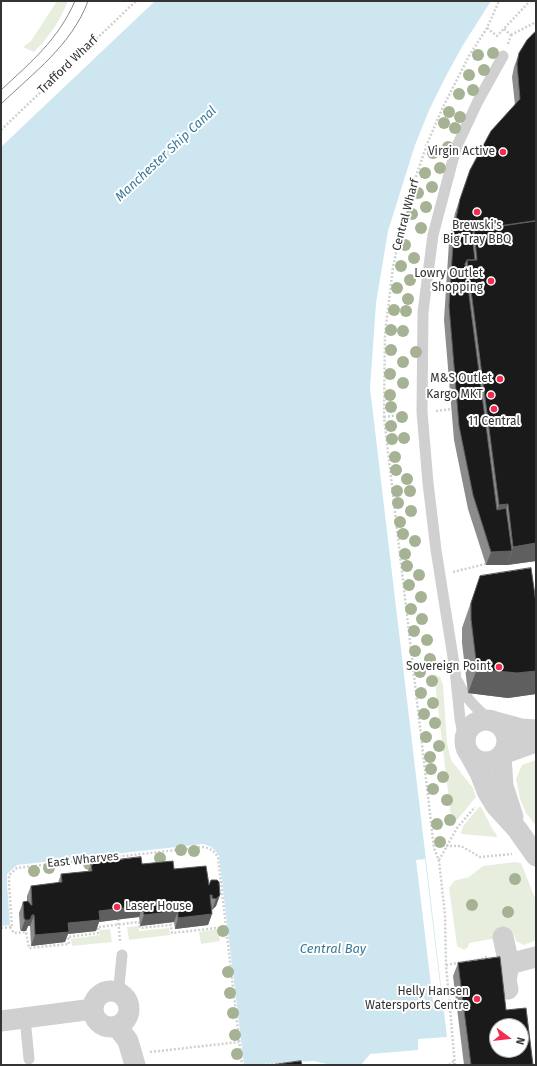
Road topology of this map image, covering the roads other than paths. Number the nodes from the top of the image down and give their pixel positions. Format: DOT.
graph roads {
  1 [pos="503,56"];
  2 [pos="455,670"];
  3 [pos="493,721"];
  4 [pos="536,730"];
  5 [pos="536,742"];
  6 [pos="467,750"];
  7 [pos="502,755"];
  8 [pos="517,829"];
  9 [pos="527,855"];
  10 [pos="503,937"];
  11 [pos="122,955"];
  12 [pos="536,957"];
  13 [pos="509,964"];
  14 [pos="508,989"];
  15 [pos="116,992"];
  16 [pos="92,1008"];
  17 [pos="25,1018"];
  18 [pos="1,1021"];
  19 [pos="117,1026"];
  20 [pos="29,1059"];
  21 [pos="142,1059"];
  1 -- 2 [label="lane"];
  2 -- 3 [label="lane"];
  2 -- 6 [label="lane"];
  3 -- 4 [label="street"];
  3 -- 6 [label="street"];
  3 -- 7 [label="street"];
  5 -- 7 [label="street"];
  6 -- 7 [label="street"];
  6 -- 8 [label="street"];
  7 -- 8 [label="street"];
  8 -- 9 [label="street"];
  10 -- 13 [label="street"];
  11 -- 15 [label="lane"];
  12 -- 13 [label="street"];
  13 -- 14 [label="street"];
  15 -- 16 [label="street"];
  15 -- 19 [label="street"];
  16 -- 17 [label="street"];
  16 -- 19 [label="street"];
  17 -- 18 [label="street"];
  17 -- 20 [label="lane"];
  19 -- 21 [label="street"];
}
